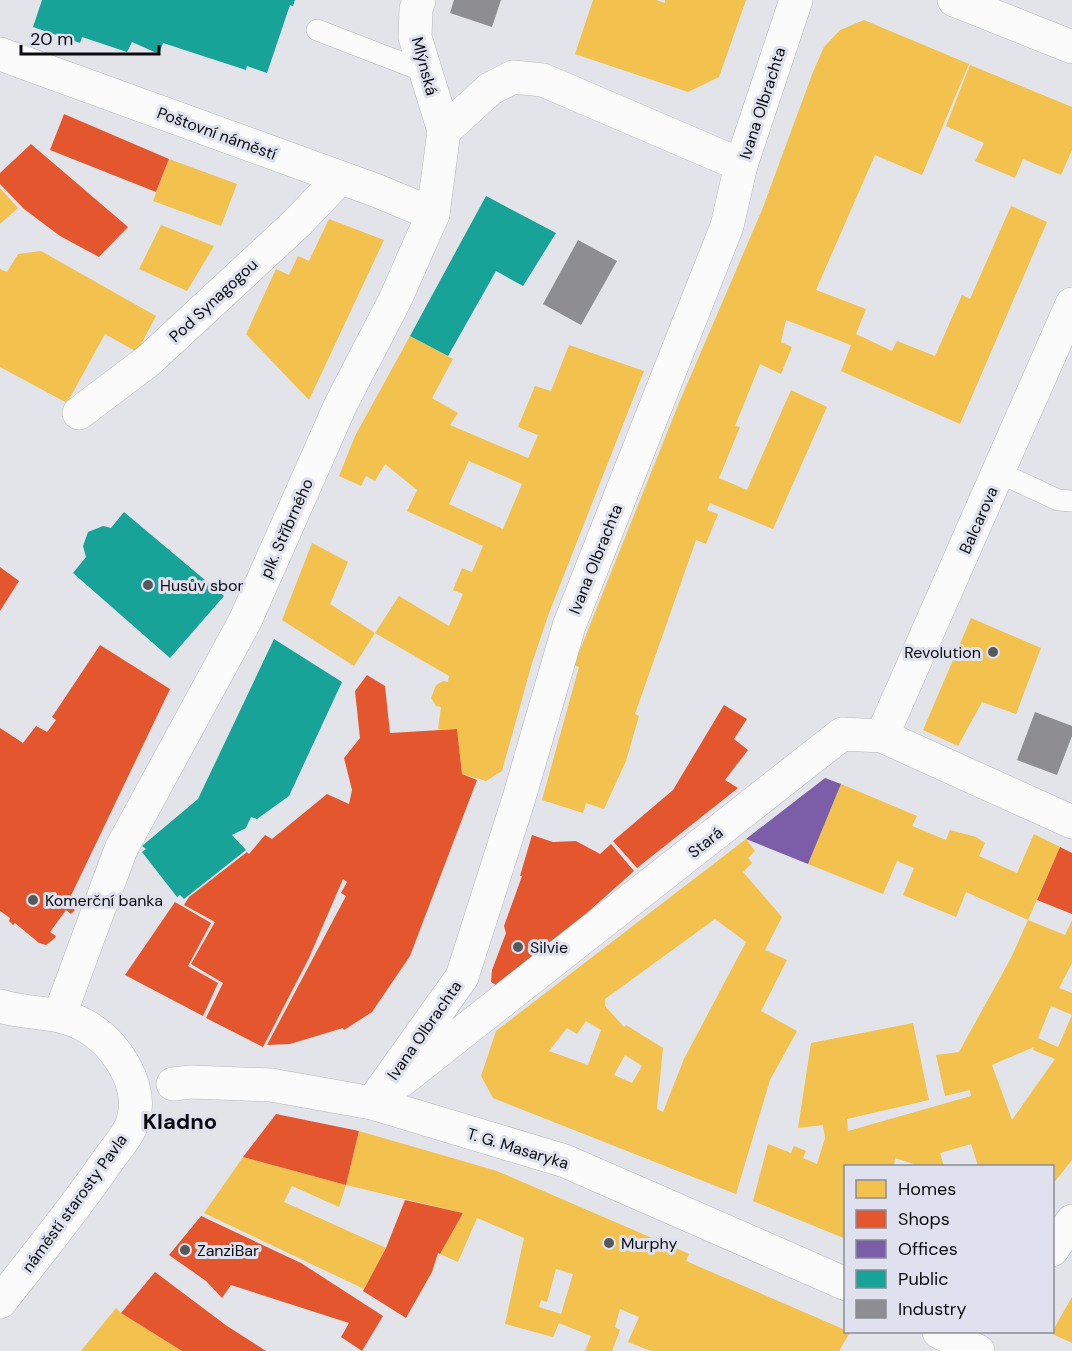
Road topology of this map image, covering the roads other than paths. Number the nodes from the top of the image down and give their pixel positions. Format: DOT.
graph roads {
  1 [pos="418,0"];
  2 [pos="796,0"];
  3 [pos="954,0"];
  4 [pos="317,30"];
  5 [pos="1072,47"];
  6 [pos="0,54"];
  7 [pos="426,72"];
  8 [pos="444,131"];
  9 [pos="741,165"];
  10 [pos="340,178"];
  11 [pos="433,214"];
  12 [pos="1072,304"];
  13 [pos="79,413"];
  14 [pos="1000,473"];
  15 [pos="1072,501"];
  16 [pos="882,736"];
  17 [pos="1072,822"];
  18 [pos="0,1006"];
  19 [pos="60,1014"];
  20 [pos="173,1084"];
  21 [pos="372,1103"];
  22 [pos="1072,1221"];
  23 [pos="1054,1248"];
  24 [pos="844,1283"];
  25 [pos="0,1302"];
  26 [pos="941,1333"];
  27 [pos="997,1333"];
  28 [pos="978,1351"];
  29 [pos="985,1351"];
  1 -- 7 [label="street, Mlýnská"];
  2 -- 9 [label="street, Ivana Olbrachta"];
  3 -- 5 [label="street"];
  4 -- 7 [label="lane"];
  6 -- 10 [label="street, Poštovní náměstí"];
  7 -- 8 [label="street, Mlýnská"];
  8 -- 9 [label="street"];
  8 -- 11 [label="street, plk. Stříbrného"];
  9 -- 21 [label="street, Ivana Olbrachta"];
  10 -- 11 [label="street, Poštovní náměstí"];
  10 -- 13 [label="street, Pod Synagogou"];
  11 -- 19 [label="street, plk. Stříbrného"];
  12 -- 14 [label="street, Balcarova"];
  14 -- 15 [label="lane"];
  14 -- 16 [label="street, Balcarova"];
  16 -- 17 [label="street, Stará"];
  16 -- 21 [label="street, Stará"];
  18 -- 19 [label="street, náměstí starosty Pavla"];
  19 -- 25 [label="street, náměstí starosty Pavla"];
  20 -- 21 [label="street, T. G. Masaryka"];
  21 -- 24 [label="street, T. G. Masaryka"];
  22 -- 23 [label="street"];
  26 -- 28 [label="street"];
  27 -- 29 [label="street"];
}
